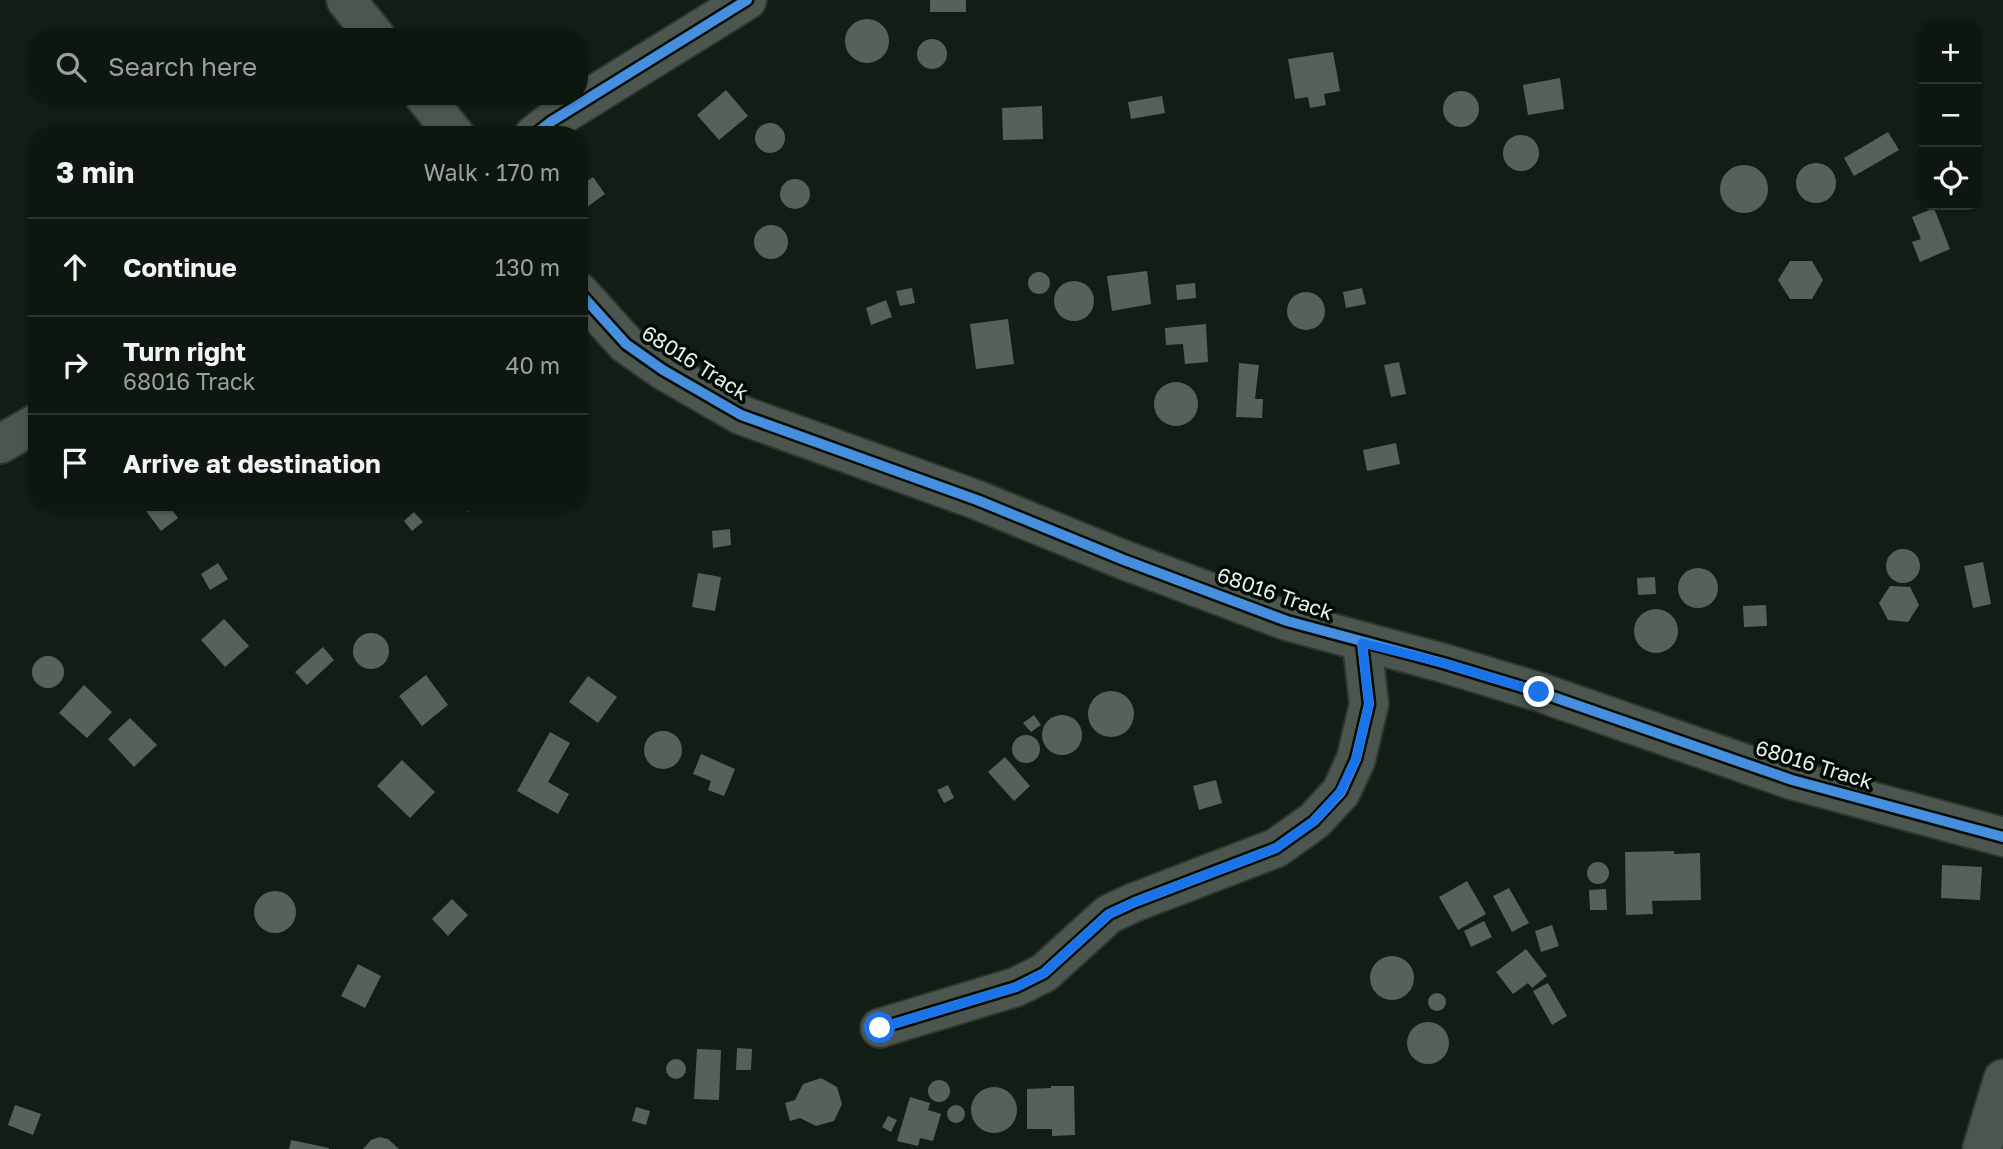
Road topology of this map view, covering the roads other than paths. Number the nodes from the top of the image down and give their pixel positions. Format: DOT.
graph roads {
  1 [pos="346,0"];
  2 [pos="747,0"];
  3 [pos="369,28"];
  4 [pos="588,99"];
  5 [pos="431,105"];
  6 [pos="578,105"];
  7 [pos="448,126"];
  8 [pos="546,126"];
  9 [pos="588,302"];
  10 [pos="28,428"];
  11 [pos="0,444"];
  12 [pos="1362,643"];
  13 [pos="2003,837"];
  14 [pos="880,1028"];
  15 [pos="2003,1079"];
  16 [pos="1982,1149"];
  1 -- 3 [label="street"];
  2 -- 4 [label="street"];
  5 -- 7 [label="street"];
  6 -- 8 [label="street"];
  9 -- 12 [label="street, 68016 Track"];
  10 -- 11 [label="street"];
  12 -- 13 [label="street, 68016 Track"];
  12 -- 14 [label="street"];
  15 -- 16 [label="street"];
}
